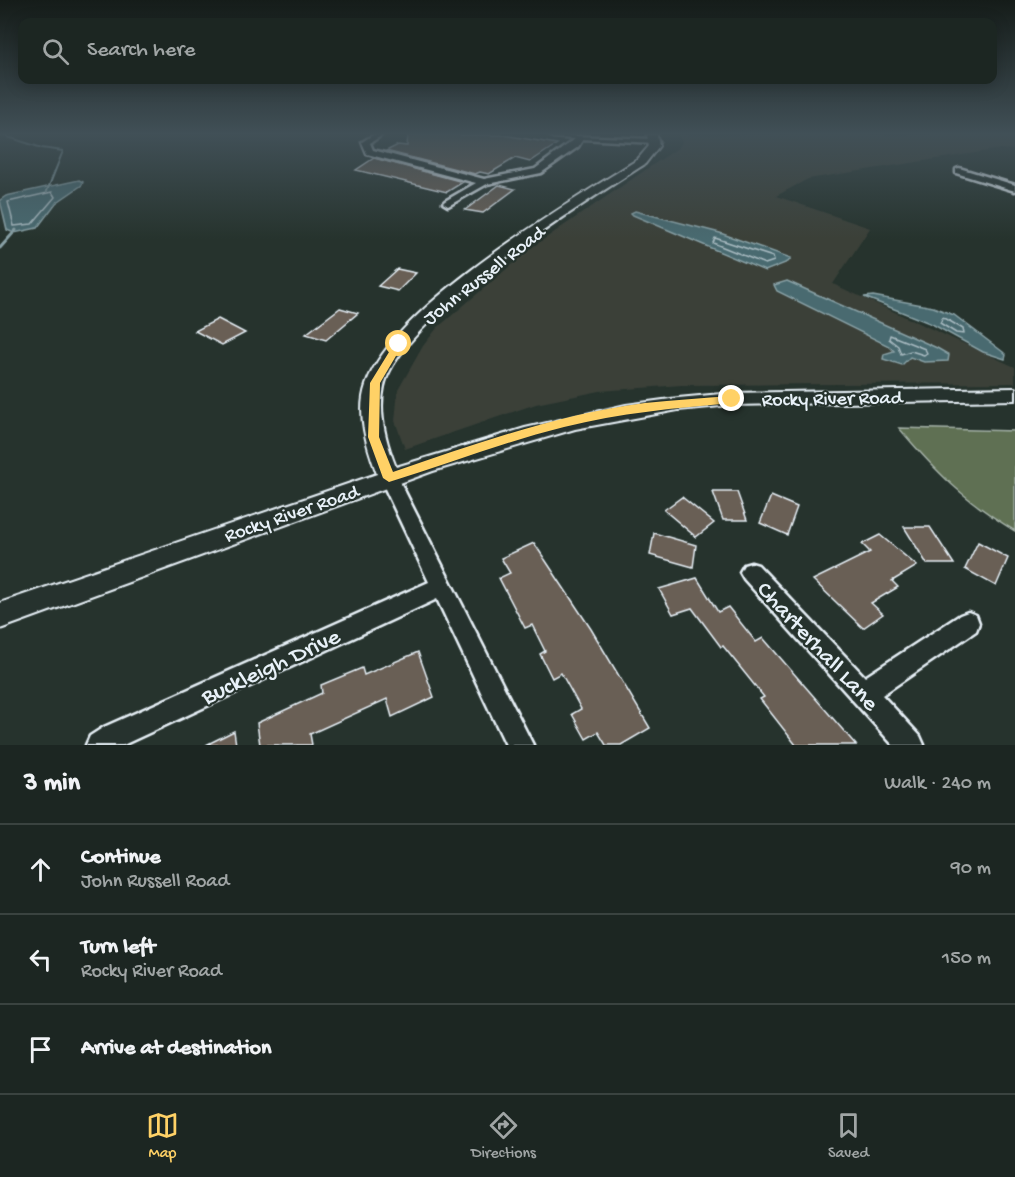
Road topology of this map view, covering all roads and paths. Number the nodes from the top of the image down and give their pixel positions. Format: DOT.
graph roads {
  1 [pos="436,170"];
  2 [pos="540,170"];
  3 [pos="629,170"];
  4 [pos="959,171"];
  5 [pos="484,182"];
  6 [pos="1015,188"];
  7 [pos="448,203"];
  8 [pos="1015,394"];
  9 [pos="389,478"];
  10 [pos="751,572"];
  11 [pos="442,586"];
  12 [pos="0,616"];
  13 [pos="968,623"];
  14 [pos="863,693"];
  15 [pos="99,745"];
  16 [pos="520,745"];
  17 [pos="912,745"];
  1 -- 5 [label="street"];
  2 -- 5 [label="street"];
  3 -- 9 [label="street, John Russell Road"];
  4 -- 6 [label="street"];
  5 -- 7 [label="street"];
  8 -- 9 [label="street, Rocky River Road"];
  9 -- 11 [label="street, John Russell Road"];
  9 -- 12 [label="street, Rocky River Road"];
  10 -- 14 [label="street, Charterhall Lane"];
  11 -- 15 [label="street, Buckleigh Drive"];
  11 -- 16 [label="street, John Russell Road"];
  13 -- 14 [label="street"];
  14 -- 17 [label="street, Charterhall Lane"];
}
